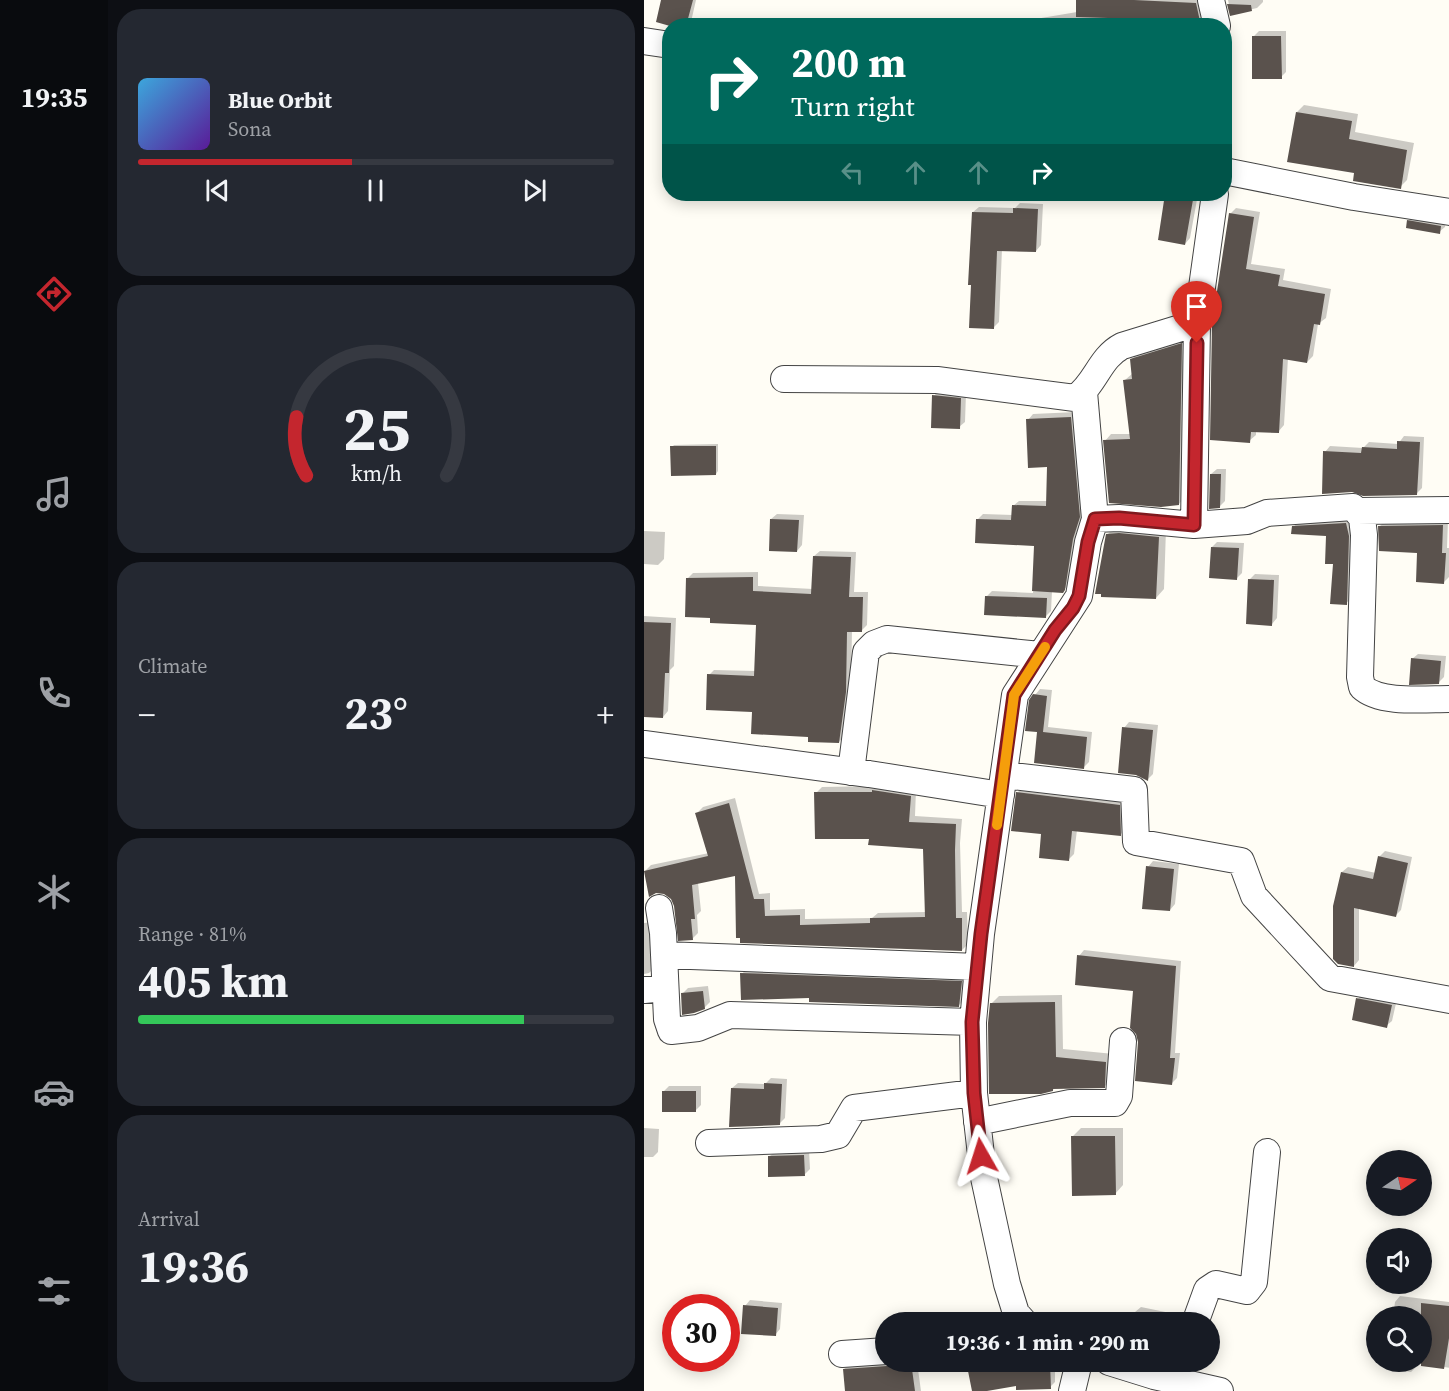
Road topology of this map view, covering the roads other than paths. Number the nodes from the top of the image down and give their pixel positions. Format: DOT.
graph roads {
  1 [pos="1211,0"];
  2 [pos="1215,18"];
  3 [pos="644,41"];
  4 [pos="662,44"];
  5 [pos="1232,173"];
  6 [pos="1214,201"];
  7 [pos="1450,212"];
  8 [pos="1198,323"];
  9 [pos="784,379"];
  10 [pos="1084,392"];
  11 [pos="1450,510"];
  12 [pos="1357,511"];
  13 [pos="1095,519"];
  14 [pos="1194,525"];
  15 [pos="1040,656"];
  16 [pos="1450,699"];
  17 [pos="644,744"];
  18 [pos="851,772"];
  19 [pos="1002,785"];
  20 [pos="659,908"];
  21 [pos="664,955"];
  22 [pos="978,967"];
  23 [pos="655,989"];
  24 [pos="1450,1000"];
  25 [pos="972,1022"];
  26 [pos="1123,1041"];
  27 [pos="974,1093"];
  28 [pos="977,1122"];
  29 [pos="708,1143"];
  30 [pos="1267,1152"];
  31 [pos="1016,1312"];
  32 [pos="1199,1312"];
  33 [pos="875,1352"];
  34 [pos="842,1354"];
  35 [pos="1077,1372"];
  36 [pos="1145,1372"];
  37 [pos="1166,1378"];
  38 [pos="1072,1391"];
  39 [pos="1220,1391"];
  1 -- 2 [label="street"];
  3 -- 4 [label="street"];
  5 -- 7 [label="street"];
  6 -- 8 [label="street"];
  8 -- 10 [label="street"];
  8 -- 14 [label="street"];
  9 -- 10 [label="street"];
  10 -- 13 [label="street"];
  11 -- 12 [label="street"];
  12 -- 14 [label="street"];
  12 -- 16 [label="street"];
  13 -- 14 [label="street"];
  13 -- 15 [label="street"];
  15 -- 18 [label="street"];
  15 -- 19 [label="street"];
  17 -- 18 [label="street"];
  18 -- 19 [label="street"];
  19 -- 22 [label="street"];
  19 -- 24 [label="street"];
  20 -- 21 [label="street"];
  21 -- 22 [label="street"];
  21 -- 23 [label="street"];
  22 -- 25 [label="street"];
  23 -- 25 [label="street"];
  25 -- 27 [label="street"];
  26 -- 28 [label="street"];
  27 -- 28 [label="street"];
  27 -- 29 [label="street"];
  28 -- 31 [label="street"];
  30 -- 32 [label="street"];
  33 -- 34 [label="street"];
  35 -- 38 [label="street"];
  36 -- 37 [label="street"];
  37 -- 39 [label="street"];
}
